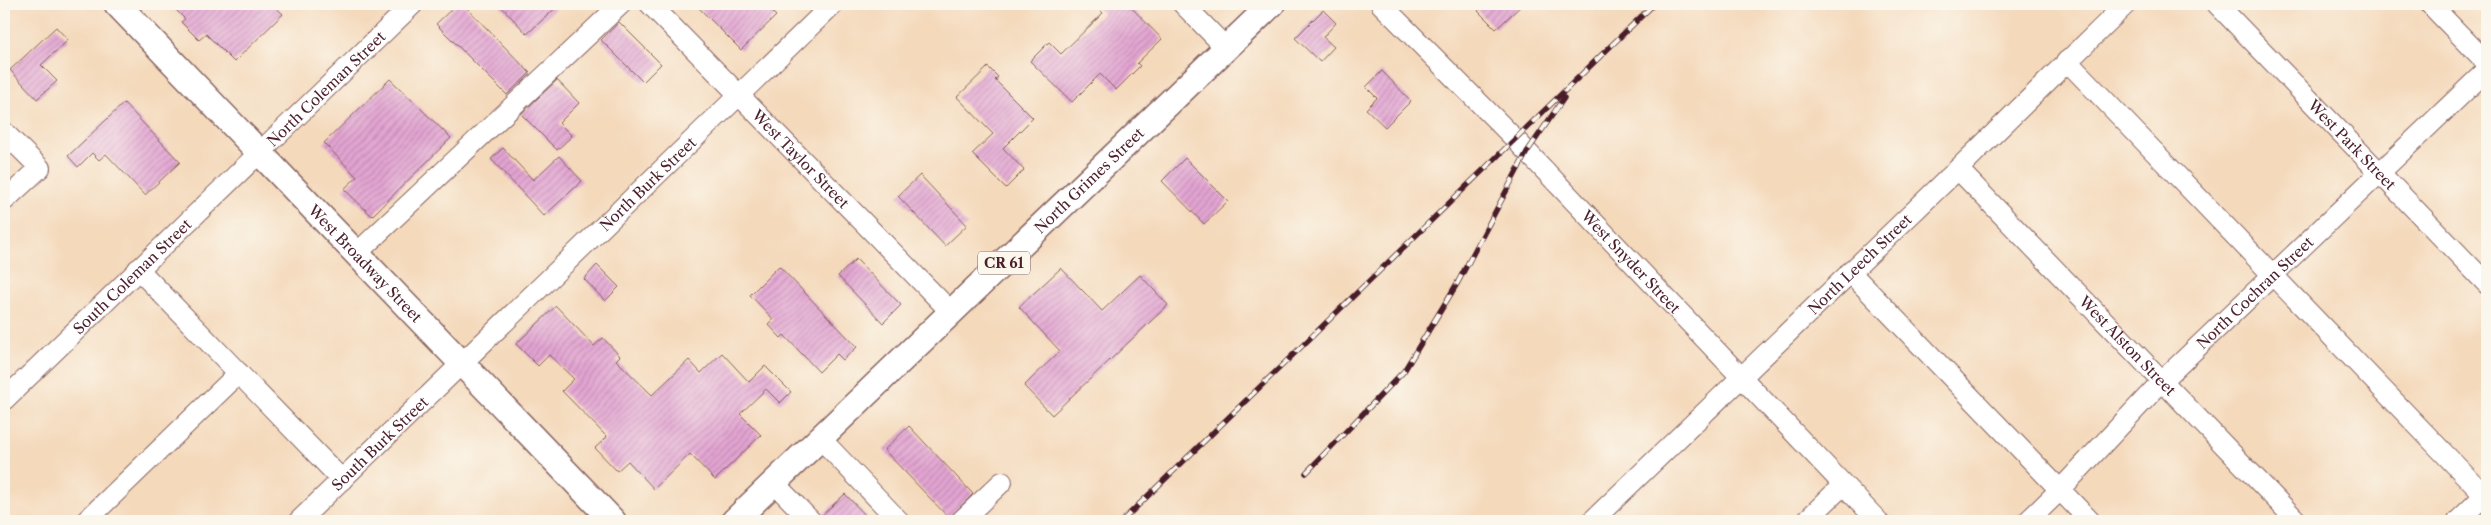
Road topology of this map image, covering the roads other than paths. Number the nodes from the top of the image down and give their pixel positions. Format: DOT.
graph roads {
  1 [pos="118,4"];
  2 [pos="413,4"];
  3 [pos="621,4"];
  4 [pos="650,4"];
  5 [pos="833,4"];
  6 [pos="1183,4"];
  7 [pos="1272,4"];
  8 [pos="1381,4"];
  9 [pos="2126,4"];
  10 [pos="2217,4"];
  11 [pos="2430,4"];
  12 [pos="1226,48"];
  13 [pos="2067,61"];
  14 [pos="2487,64"];
  15 [pos="2487,70"];
  16 [pos="739,95"];
  17 [pos="4,132"];
  18 [pos="258,152"];
  19 [pos="1958,169"];
  20 [pos="2379,172"];
  21 [pos="4,201"];
  22 [pos="356,254"];
  23 [pos="138,269"];
  24 [pos="1850,272"];
  25 [pos="2273,275"];
  26 [pos="2487,284"];
  27 [pos="952,313"];
  28 [pos="462,364"];
  29 [pos="239,372"];
  30 [pos="1741,378"];
  31 [pos="2162,381"];
  32 [pos="4,400"];
  33 [pos="820,438"];
  34 [pos="342,480"];
  35 [pos="1002,482"];
  36 [pos="774,483"];
  37 [pos="1843,485"];
  38 [pos="2060,490"];
  39 [pos="2486,495"];
  40 [pos="799,517"];
  41 [pos="86,521"];
  42 [pos="299,521"];
  43 [pos="613,521"];
  44 [pos="734,521"];
  45 [pos="899,521"];
  46 [pos="961,521"];
  47 [pos="1592,521"];
  48 [pos="1806,521"];
  49 [pos="1878,521"];
  50 [pos="2028,521"];
  51 [pos="2090,521"];
  52 [pos="2297,521"];
  53 [pos="2458,521"];
  1 -- 18 [label="main road, West Broadway Street"];
  2 -- 18 [label="street, North Coleman Street"];
  3 -- 22 [label="street"];
  4 -- 16 [label="street, West Taylor Street"];
  5 -- 16 [label="street, North Burk Street"];
  6 -- 12 [label="street"];
  7 -- 12 [label="main road, North Grimes Street / CR 61"];
  8 -- 30 [label="street, West Snyder Street"];
  9 -- 13 [label="street, North Leech Street"];
  10 -- 20 [label="street, West Park Street"];
  11 -- 14 [label="street"];
  12 -- 27 [label="main road, North Grimes Street / CR 61"];
  13 -- 19 [label="street, North Leech Street"];
  13 -- 25 [label="street"];
  15 -- 20 [label="street, North Cochran Street"];
  16 -- 27 [label="street, West Taylor Street"];
  16 -- 28 [label="street, North Burk Street"];
  17 -- 21 [label="street"];
  18 -- 22 [label="main road, West Broadway Street"];
  18 -- 23 [label="street, South Coleman Street"];
  19 -- 24 [label="street, North Leech Street"];
  19 -- 31 [label="street, West Alston Street"];
  20 -- 25 [label="street, North Cochran Street"];
  20 -- 26 [label="street, West Park Street"];
  22 -- 28 [label="main road, West Broadway Street"];
  23 -- 29 [label="street"];
  23 -- 32 [label="street, South Coleman Street"];
  24 -- 30 [label="street, North Leech Street"];
  24 -- 38 [label="street"];
  25 -- 31 [label="street, North Cochran Street"];
  25 -- 39 [label="street"];
  27 -- 33 [label="main road, North Grimes Street / CR 61"];
  28 -- 34 [label="street, South Burk Street"];
  28 -- 43 [label="main road, West Broadway Street"];
  29 -- 34 [label="street"];
  29 -- 41 [label="street"];
  30 -- 37 [label="street, West Snyder Street"];
  30 -- 47 [label="street, North Leech Street"];
  31 -- 38 [label="street, North Cochran Street"];
  31 -- 52 [label="street, West Alston Street"];
  33 -- 36 [label="main road, North Grimes Street / CR 61"];
  33 -- 45 [label="street"];
  34 -- 42 [label="street, South Burk Street"];
  35 -- 46 [label="street"];
  36 -- 40 [label="street"];
  36 -- 44 [label="main road, North Grimes Street / CR 61"];
  37 -- 48 [label="street"];
  37 -- 49 [label="street, West Snyder Street"];
  38 -- 50 [label="street, North Cochran Street"];
  38 -- 51 [label="street"];
  39 -- 53 [label="street"];
}
